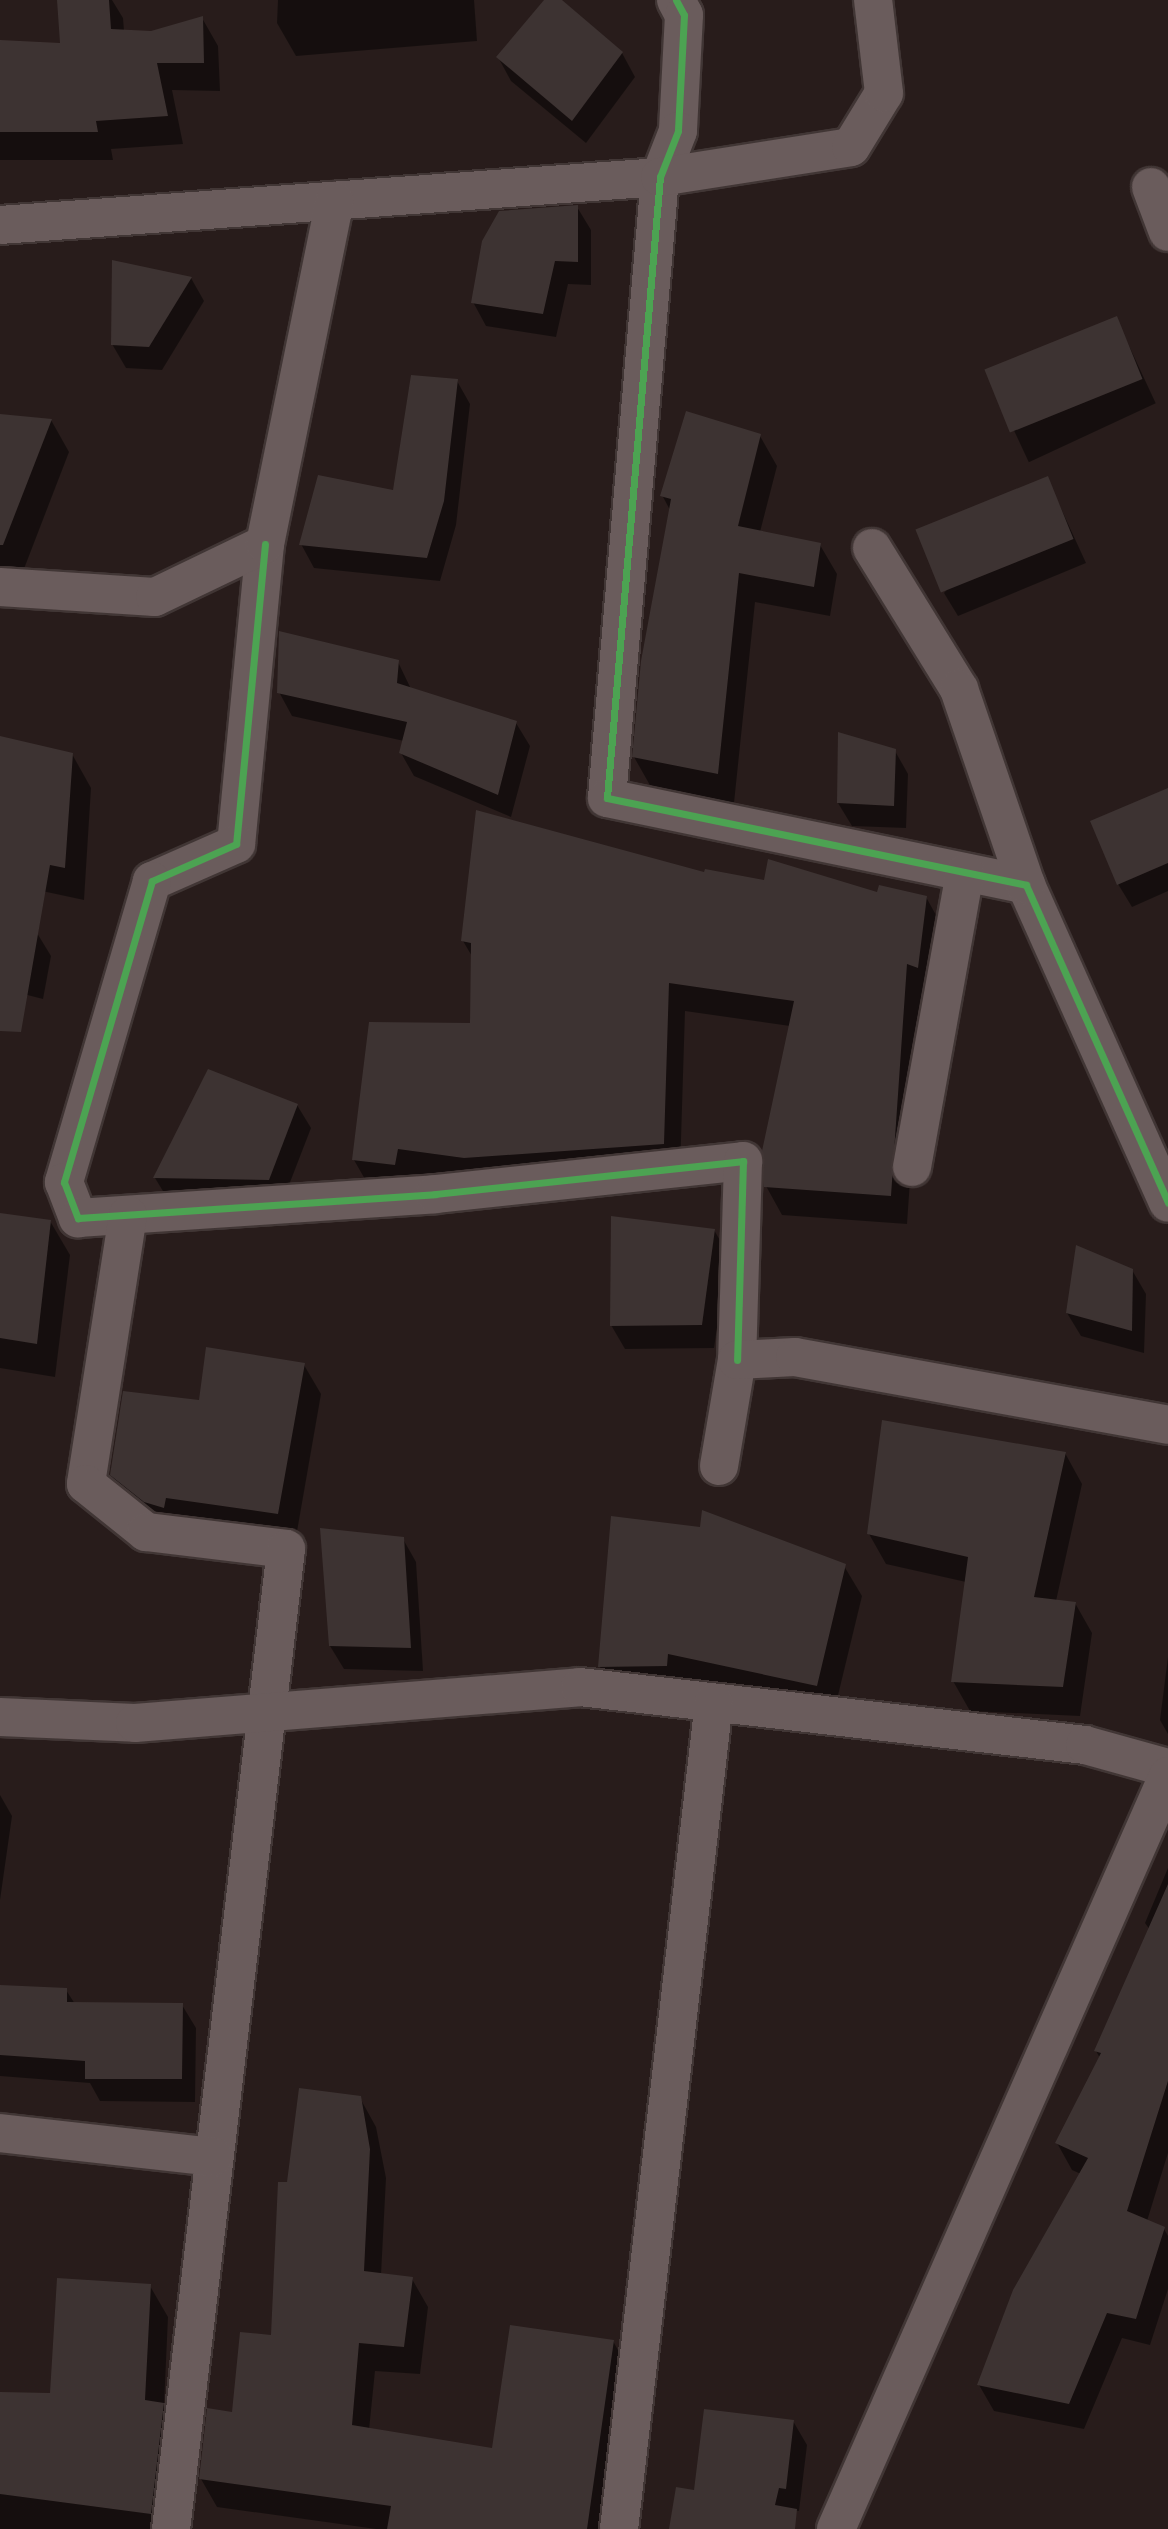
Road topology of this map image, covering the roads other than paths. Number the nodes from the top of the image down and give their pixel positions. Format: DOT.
graph roads {
  1 [pos="676,0"];
  2 [pos="873,0"];
  3 [pos="660,177"];
  4 [pos="1151,187"];
  5 [pos="335,201"];
  6 [pos="0,225"];
  7 [pos="1168,232"];
  8 [pos="265,544"];
  9 [pos="872,548"];
  10 [pos="0,587"];
  11 [pos="965,873"];
  12 [pos="1026,886"];
  13 [pos="912,1167"];
  14 [pos="1168,1203"];
  15 [pos="128,1214"];
  16 [pos="737,1360"];
  17 [pos="1168,1425"];
  18 [pos="719,1466"];
  19 [pos="714,1702"];
  20 [pos="267,1710"];
  21 [pos="0,1717"];
  22 [pos="1168,1768"];
  23 [pos="1168,1776"];
  24 [pos="0,2133"];
  25 [pos="214,2157"];
  26 [pos="171,2529"];
  27 [pos="619,2529"];
  28 [pos="836,2529"];
  1 -- 3 [label="street"];
  2 -- 3 [label="street"];
  3 -- 5 [label="street"];
  3 -- 11 [label="street"];
  4 -- 7 [label="street"];
  5 -- 6 [label="street"];
  5 -- 8 [label="street"];
  8 -- 10 [label="street"];
  8 -- 15 [label="street"];
  9 -- 12 [label="street"];
  11 -- 12 [label="street"];
  11 -- 13 [label="street"];
  12 -- 14 [label="street"];
  15 -- 16 [label="street"];
  15 -- 20 [label="street"];
  16 -- 17 [label="street"];
  16 -- 18 [label="street"];
  19 -- 20 [label="street"];
  19 -- 22 [label="street"];
  19 -- 27 [label="street"];
  20 -- 21 [label="street"];
  20 -- 25 [label="street"];
  23 -- 28 [label="street"];
  24 -- 25 [label="street"];
  25 -- 26 [label="street"];
}
